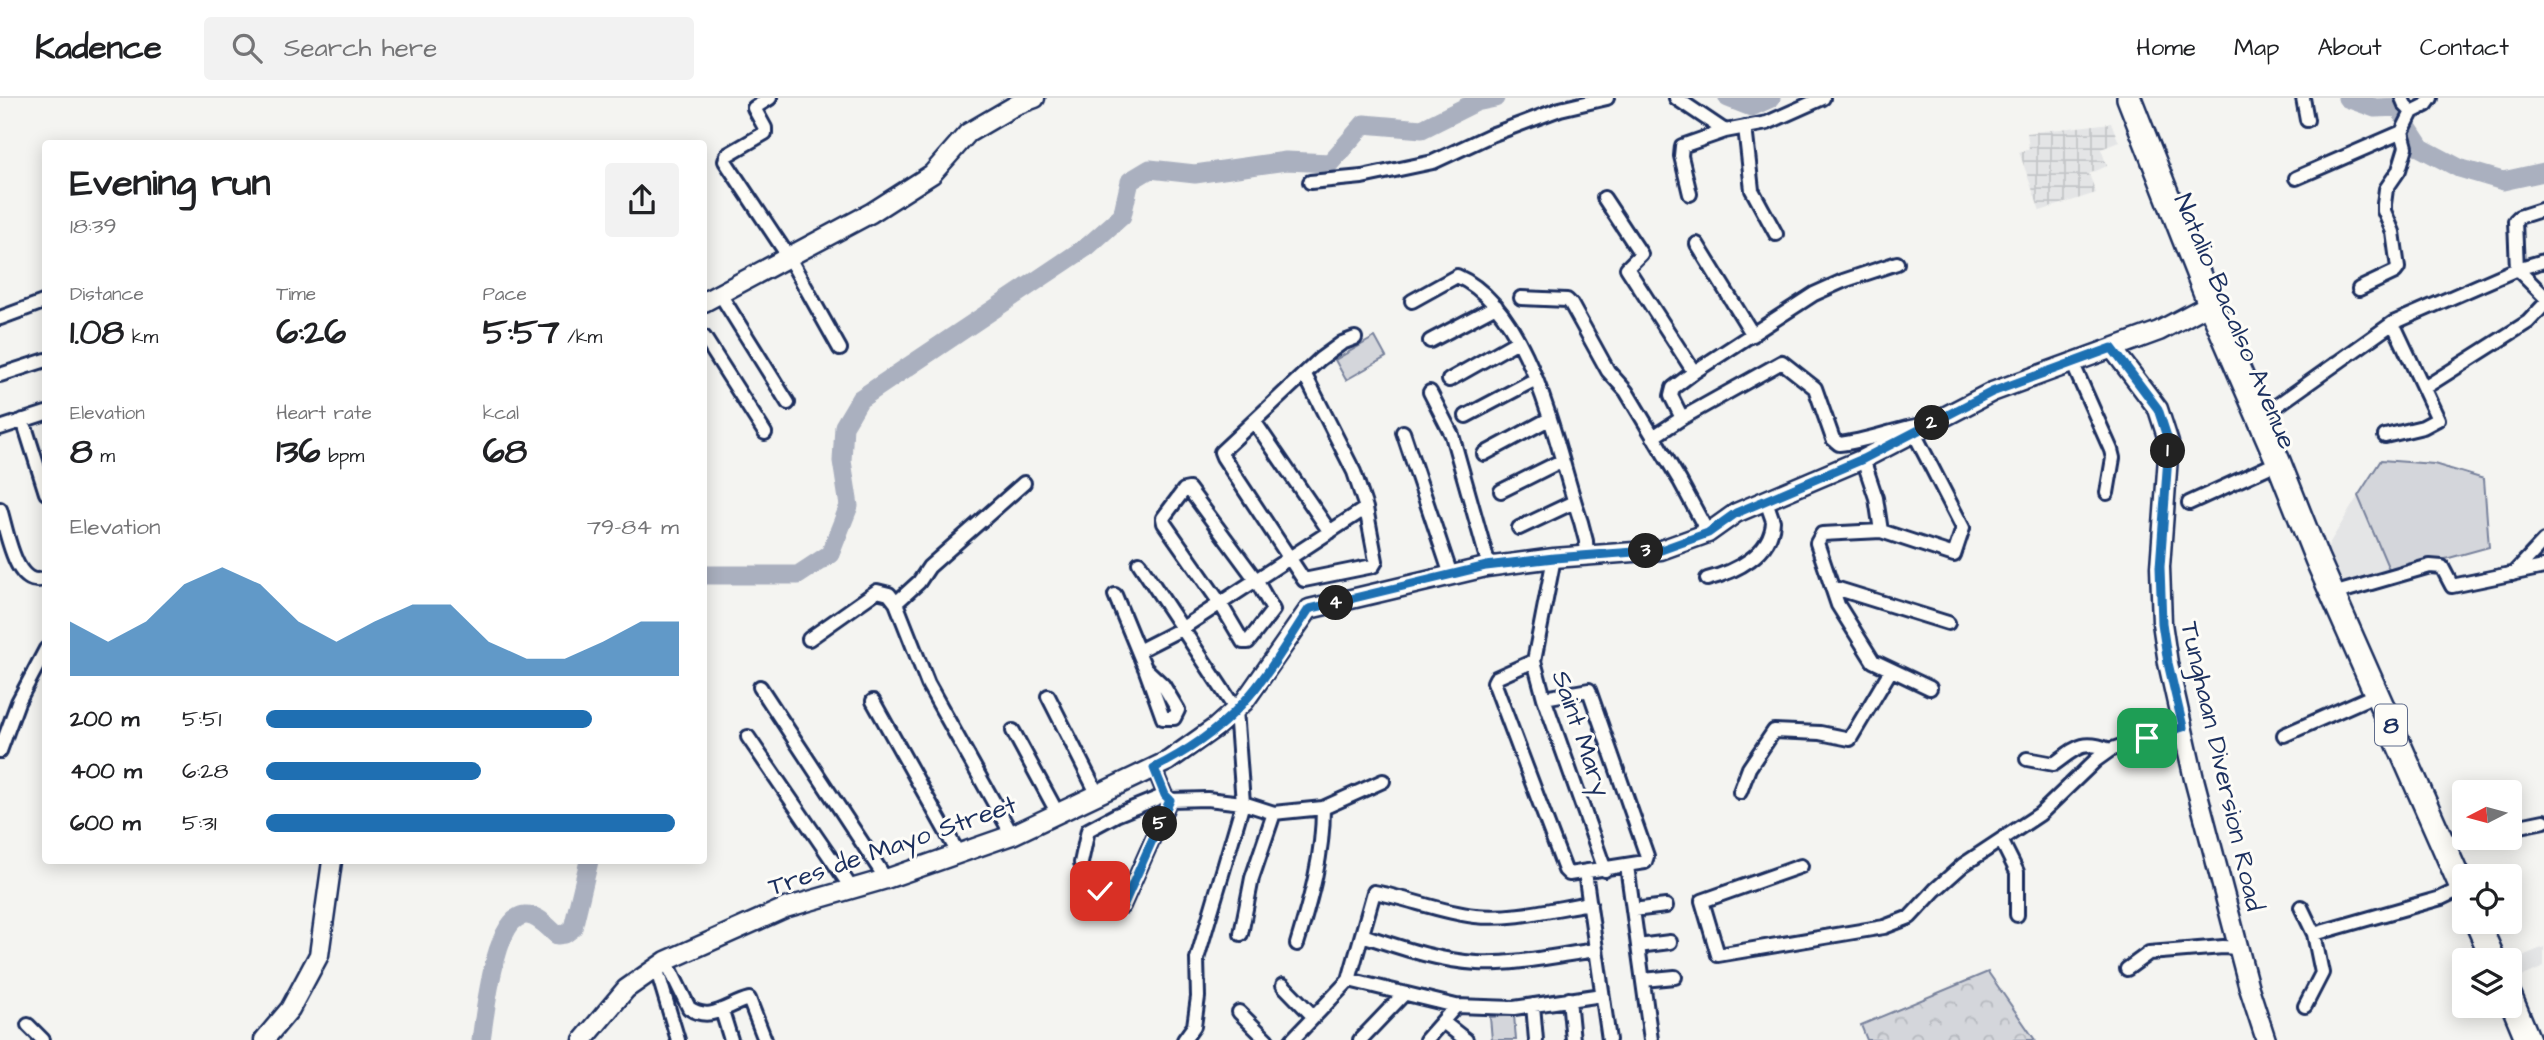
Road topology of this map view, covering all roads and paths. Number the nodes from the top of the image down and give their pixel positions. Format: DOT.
graph roads {
  1 [pos="770,98"];
  2 [pos="1035,98"];
  3 [pos="1606,98"];
  4 [pos="1675,98"];
  5 [pos="1823,98"];
  6 [pos="2113,98"];
  7 [pos="2129,98"];
  8 [pos="2303,98"];
  9 [pos="2402,98"];
  10 [pos="2431,98"];
  11 [pos="1015,102"];
  12 [pos="2307,120"];
  13 [pos="2407,123"];
  14 [pos="1745,127"];
  15 [pos="1725,131"];
  16 [pos="2296,178"];
  17 [pos="1310,182"];
  18 [pos="1690,194"];
  19 [pos="1604,198"];
  20 [pos="2544,209"];
  21 [pos="1776,234"];
  22 [pos="1697,244"];
  23 [pos="788,256"];
  24 [pos="2544,261"];
  25 [pos="1897,263"];
  26 [pos="2518,269"];
  27 [pos="2359,289"];
  28 [pos="2544,296"];
  29 [pos="712,298"];
  30 [pos="1521,298"];
  31 [pos="1412,300"];
  32 [pos="42,302"];
  33 [pos="2544,305"];
  34 [pos="1496,306"];
  35 [pos="2204,307"];
  36 [pos="0,318"];
  37 [pos="2393,323"];
  38 [pos="1753,335"];
  39 [pos="1355,338"];
  40 [pos="1430,341"];
  41 [pos="1518,341"];
  42 [pos="707,342"];
  43 [pos="2112,348"];
  44 [pos="840,349"];
  45 [pos="42,361"];
  46 [pos="2072,362"];
  47 [pos="1694,372"];
  48 [pos="0,375"];
  49 [pos="1305,375"];
  50 [pos="1536,379"];
  51 [pos="1449,380"];
  52 [pos="2424,388"];
  53 [pos="1430,392"];
  54 [pos="788,403"];
  55 [pos="42,414"];
  56 [pos="1466,416"];
  57 [pos="1682,418"];
  58 [pos="1549,419"];
  59 [pos="2258,419"];
  60 [pos="23,420"];
  61 [pos="1254,421"];
  62 [pos="1935,422"];
  63 [pos="0,428"];
  64 [pos="1403,432"];
  65 [pos="765,433"];
  66 [pos="1914,433"];
  67 [pos="2385,436"];
  68 [pos="1653,437"];
  69 [pos="1484,454"];
  70 [pos="1863,459"];
  71 [pos="1561,461"];
  72 [pos="2268,467"];
  73 [pos="42,480"];
  74 [pos="1024,483"];
  75 [pos="1501,491"];
  76 [pos="2107,493"];
  77 [pos="1766,501"];
  78 [pos="1574,502"];
  79 [pos="2189,503"];
  80 [pos="1366,508"];
  81 [pos="0,509"];
  82 [pos="1519,528"];
  83 [pos="1329,531"];
  84 [pos="1881,531"];
  85 [pos="1708,533"];
  86 [pos="2544,541"];
  87 [pos="1291,557"];
  88 [pos="1587,557"];
  89 [pos="2317,559"];
  90 [pos="1139,563"];
  91 [pos="1553,563"];
  92 [pos="1489,566"];
  93 [pos="2544,567"];
  94 [pos="2512,574"];
  95 [pos="1451,575"];
  96 [pos="1707,579"];
  97 [pos="42,580"];
  98 [pos="1256,580"];
  99 [pos="1832,587"];
  100 [pos="2333,594"];
  101 [pos="1115,595"];
  102 [pos="896,603"];
  103 [pos="1220,603"];
  104 [pos="1948,623"];
  105 [pos="1181,629"];
  106 [pos="809,639"];
  107 [pos="1138,651"];
  108 [pos="42,657"];
  109 [pos="1534,661"];
  110 [pos="1145,668"];
  111 [pos="1891,670"];
  112 [pos="760,687"];
  113 [pos="1930,688"];
  114 [pos="2377,694"];
  115 [pos="1048,696"];
  116 [pos="1544,698"];
  117 [pos="873,701"];
  118 [pos="1236,710"];
  119 [pos="2183,727"];
  120 [pos="1013,731"];
  121 [pos="2284,735"];
  122 [pos="748,737"];
  123 [pos="2110,750"];
  124 [pos="0,751"];
  125 [pos="2027,759"];
  126 [pos="1154,768"];
  127 [pos="1383,781"];
  128 [pos="1740,792"];
  129 [pos="1098,795"];
  130 [pos="1168,798"];
  131 [pos="1243,803"];
  132 [pos="1323,808"];
  133 [pos="1274,813"];
  134 [pos="1058,814"];
  135 [pos="2544,821"];
  136 [pos="2522,826"];
  137 [pos="1012,835"];
  138 [pos="2452,838"];
  139 [pos="2001,840"];
  140 [pos="958,853"];
  141 [pos="1080,863"];
  142 [pos="332,864"];
  143 [pos="1627,866"];
  144 [pos="1801,866"];
  145 [pos="1605,870"];
  146 [pos="1585,872"];
  147 [pos="886,879"];
  148 [pos="852,889"];
  149 [pos="1100,891"];
  150 [pos="2452,894"];
  151 [pos="1590,903"];
  152 [pos="1666,906"];
  153 [pos="2301,906"];
  154 [pos="1633,910"];
  155 [pos="2017,915"];
  156 [pos="1241,934"];
  157 [pos="2314,934"];
  158 [pos="1362,935"];
  159 [pos="1670,942"];
  160 [pos="1297,944"];
  161 [pos="1638,946"];
  162 [pos="2238,948"];
  163 [pos="1596,950"];
  164 [pos="661,964"];
  165 [pos="2127,969"];
  166 [pos="1675,977"];
  167 [pos="1349,980"];
  168 [pos="1643,980"];
  169 [pos="1283,985"];
  170 [pos="1403,995"];
  171 [pos="1602,995"];
  172 [pos="1569,999"];
  173 [pos="1533,1005"];
  174 [pos="1456,1006"];
  175 [pos="2305,1006"];
  176 [pos="722,1012"];
  177 [pos="1239,1012"];
  178 [pos="1314,1017"];
  179 [pos="2519,1018"];
  180 [pos="1443,1023"];
  181 [pos="29,1025"];
  182 [pos="43,1040"];
  183 [pos="264,1040"];
  184 [pos="583,1040"];
  185 [pos="678,1040"];
  186 [pos="731,1040"];
  187 [pos="765,1040"];
  188 [pos="1184,1040"];
  189 [pos="1267,1040"];
  190 [pos="1292,1040"];
  191 [pos="1360,1040"];
  192 [pos="1426,1040"];
  193 [pos="1465,1040"];
  194 [pos="1536,1040"];
  195 [pos="1573,1040"];
  196 [pos="1609,1040"];
  197 [pos="1651,1040"];
  198 [pos="2266,1040"];
  199 [pos="2528,1040"];
  1 -- 23 [label="street"];
  2 -- 11 [label="street"];
  3 -- 17 [label="street"];
  4 -- 15 [label="street"];
  5 -- 14 [label="street"];
  6 -- 35 [label="highway, Natalio Bacalso Avenue / 8"];
  7 -- 35 [label="highway, Natalio Bacalso Avenue / 8"];
  8 -- 12 [label="street"];
  9 -- 13 [label="street"];
  10 -- 13 [label="street"];
  11 -- 23 [label="street"];
  13 -- 16 [label="street"];
  13 -- 27 [label="street"];
  14 -- 15 [label="street"];
  14 -- 21 [label="street"];
  15 -- 18 [label="street"];
  19 -- 47 [label="street"];
  20 -- 26 [label="street"];
  22 -- 38 [label="street"];
  23 -- 29 [label="street"];
  23 -- 44 [label="street"];
  24 -- 26 [label="street"];
  25 -- 38 [label="street"];
  26 -- 28 [label="street"];
  26 -- 37 [label="street"];
  29 -- 54 [label="street"];
  30 -- 68 [label="street"];
  31 -- 34 [label="street"];
  32 -- 36 [label="street"];
  33 -- 52 [label="street"];
  34 -- 40 [label="street"];
  34 -- 41 [label="street"];
  35 -- 43 [label="street, Tres de Mayo Street"];
  35 -- 59 [label="highway, Natalio Bacalso Avenue / 8"];
  35 -- 72 [label="highway, Natalio Bacalso Avenue / 8"];
  37 -- 52 [label="street"];
  37 -- 59 [label="street"];
  38 -- 47 [label="street"];
  39 -- 49 [label="street"];
  41 -- 50 [label="street"];
  41 -- 51 [label="street"];
  42 -- 65 [label="street"];
  43 -- 46 [label="street, Tres de Mayo Street"];
  43 -- 119 [label="street, Tunghaan Diversion Road"];
  45 -- 48 [label="street"];
  46 -- 62 [label="street, Tres de Mayo Street"];
  46 -- 76 [label="street"];
  47 -- 57 [label="street"];
  49 -- 61 [label="street"];
  49 -- 80 [label="street"];
  50 -- 56 [label="street"];
  50 -- 58 [label="street"];
  52 -- 67 [label="street"];
  53 -- 92 [label="street"];
  55 -- 60 [label="street"];
  57 -- 62 [label="street"];
  57 -- 68 [label="street"];
  58 -- 69 [label="street"];
  58 -- 71 [label="street"];
  59 -- 89 [label="highway, Natalio Bacalso Avenue / 8"];
  60 -- 63 [label="street"];
  60 -- 73 [label="street"];
  61 -- 83 [label="street"];
  61 -- 87 [label="street"];
  62 -- 66 [label="street, Tres de Mayo Street"];
  64 -- 95 [label="street"];
  66 -- 70 [label="street, Tres de Mayo Street"];
  66 -- 84 [label="street"];
  68 -- 85 [label="street"];
  70 -- 77 [label="street, Tres de Mayo Street"];
  70 -- 84 [label="street"];
  71 -- 75 [label="street"];
  71 -- 78 [label="street"];
  72 -- 79 [label="street"];
  72 -- 89 [label="highway, Natalio Bacalso Avenue / 8"];
  74 -- 102 [label="street"];
  77 -- 85 [label="street, Tres de Mayo Street"];
  77 -- 96 [label="street"];
  78 -- 82 [label="street"];
  78 -- 88 [label="street"];
  80 -- 83 [label="street"];
  80 -- 87 [label="street"];
  81 -- 97 [label="street"];
  83 -- 87 [label="street"];
  84 -- 99 [label="street"];
  85 -- 88 [label="street, Tres de Mayo Street"];
  86 -- 94 [label="street"];
  87 -- 98 [label="street"];
  88 -- 91 [label="street, Tres de Mayo Street"];
  89 -- 100 [label="highway, Natalio Bacalso Avenue / 8"];
  90 -- 105 [label="street"];
  91 -- 92 [label="street, Tres de Mayo Street"];
  91 -- 109 [label="street, Saint Mary"];
  92 -- 95 [label="street, Tres de Mayo Street"];
  93 -- 94 [label="street"];
  94 -- 100 [label="street"];
  95 -- 118 [label="street, Tres de Mayo Street"];
  98 -- 103 [label="street"];
  98 -- 103 [label="street"];
  98 -- 103 [label="street"];
  99 -- 104 [label="street"];
  99 -- 111 [label="street"];
  100 -- 114 [label="highway, Natalio Bacalso Avenue / 8"];
  101 -- 107 [label="street"];
  102 -- 106 [label="street"];
  102 -- 137 [label="street"];
  103 -- 105 [label="street"];
  105 -- 107 [label="street"];
  105 -- 118 [label="street"];
  107 -- 110 [label="street"];
  108 -- 124 [label="street"];
  109 -- 116 [label="street, Saint Mary"];
  109 -- 146 [label="street"];
  111 -- 113 [label="street"];
  111 -- 128 [label="street"];
  112 -- 147 [label="street"];
  114 -- 121 [label="street"];
  114 -- 138 [label="highway, Natalio Bacalso Avenue / 8"];
  115 -- 129 [label="street"];
  116 -- 143 [label="street"];
  116 -- 145 [label="street, Saint Mary"];
  117 -- 140 [label="street"];
  118 -- 126 [label="street, Tres de Mayo Street"];
  118 -- 131 [label="street"];
  119 -- 123 [label="street"];
  119 -- 162 [label="street, Tunghaan Diversion Road"];
  120 -- 134 [label="street"];
  122 -- 148 [label="street"];
  123 -- 125 [label="street"];
  123 -- 139 [label="street"];
  126 -- 129 [label="street, Tres de Mayo Street"];
  126 -- 130 [label="street"];
  127 -- 132 [label="street"];
  129 -- 134 [label="street, Tres de Mayo Street"];
  130 -- 131 [label="street"];
  130 -- 141 [label="street"];
  130 -- 149 [label="street"];
  131 -- 133 [label="street"];
  131 -- 188 [label="street"];
  132 -- 133 [label="street"];
  132 -- 160 [label="street"];
  133 -- 156 [label="street"];
  134 -- 137 [label="street, Tres de Mayo Street"];
  135 -- 136 [label="street"];
  137 -- 140 [label="street, Tres de Mayo Street"];
  139 -- 144 [label="street"];
  139 -- 155 [label="street"];
  140 -- 147 [label="street, Tres de Mayo Street"];
  142 -- 183 [label="street"];
  143 -- 145 [label="street"];
  143 -- 154 [label="street"];
  145 -- 146 [label="street"];
  146 -- 151 [label="street"];
  147 -- 148 [label="street, Tres de Mayo Street"];
  148 -- 164 [label="street, Tres de Mayo Street"];
  150 -- 157 [label="street"];
  151 -- 158 [label="street"];
  151 -- 163 [label="street"];
  152 -- 154 [label="street"];
  153 -- 157 [label="street"];
  154 -- 161 [label="street"];
  157 -- 175 [label="street"];
  158 -- 163 [label="street"];
  158 -- 167 [label="street"];
  159 -- 161 [label="street"];
  161 -- 168 [label="street"];
  162 -- 165 [label="street"];
  162 -- 198 [label="street, Tunghaan Diversion Road"];
  163 -- 171 [label="street"];
  164 -- 176 [label="street"];
  164 -- 184 [label="street, Tres de Mayo Street"];
  164 -- 185 [label="street"];
  166 -- 168 [label="street"];
  167 -- 170 [label="street"];
  167 -- 178 [label="street"];
  168 -- 197 [label="street"];
  169 -- 178 [label="street"];
  170 -- 174 [label="street"];
  170 -- 191 [label="street"];
  171 -- 172 [label="street"];
  171 -- 196 [label="street"];
  172 -- 173 [label="street"];
  172 -- 195 [label="street"];
  173 -- 174 [label="street"];
  173 -- 194 [label="street"];
  174 -- 180 [label="street"];
  176 -- 186 [label="street"];
  176 -- 187 [label="street"];
  177 -- 189 [label="street"];
  178 -- 190 [label="street"];
  179 -- 199 [label="highway"];
  180 -- 192 [label="street"];
  180 -- 193 [label="street"];
  181 -- 182 [label="street"];
}
